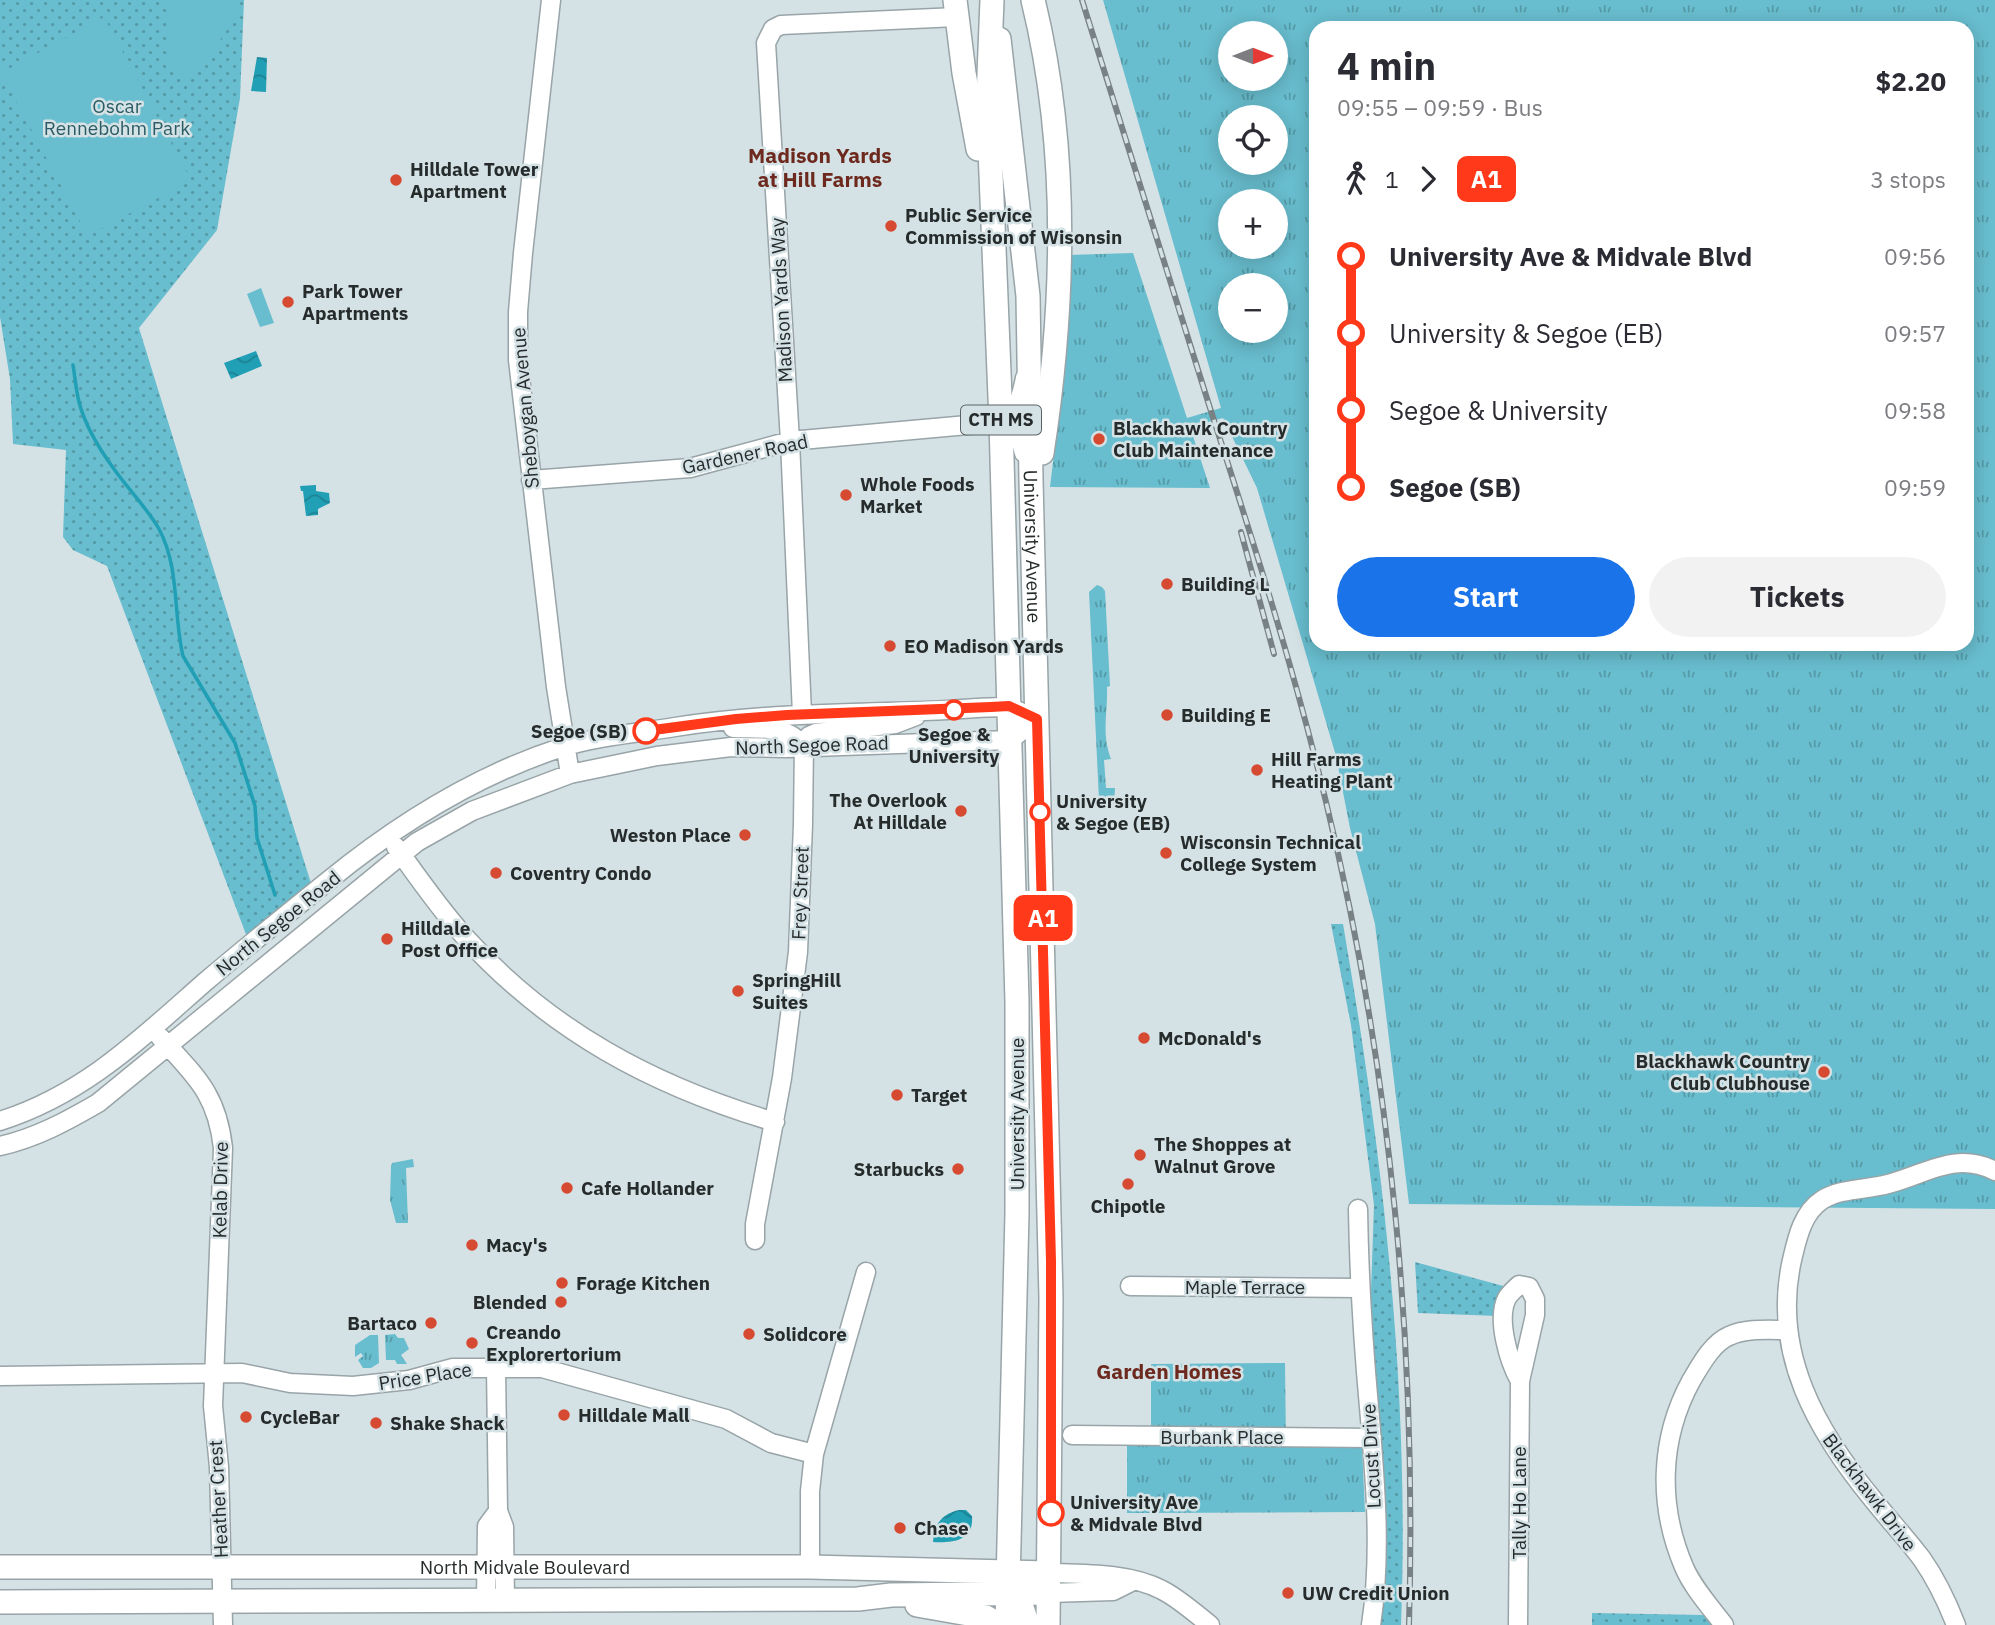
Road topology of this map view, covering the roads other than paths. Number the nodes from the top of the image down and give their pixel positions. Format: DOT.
graph roads {
  1 [pos="551,0"];
  2 [pos="1033,0"];
  3 [pos="992,8"];
  4 [pos="956,9"];
  5 [pos="992,226"];
  6 [pos="1030,351"];
  7 [pos="1001,422"];
  8 [pos="790,441"];
  9 [pos="1031,480"];
  10 [pos="531,481"];
  11 [pos="1035,645"];
  12 [pos="1009,706"];
  13 [pos="933,711"];
  14 [pos="802,714"];
  15 [pos="1037,719"];
  16 [pos="676,727"];
  17 [pos="1010,740"];
  18 [pos="565,747"];
  19 [pos="803,747"];
  20 [pos="570,774"];
  21 [pos="488,806"];
  22 [pos="388,836"];
  23 [pos="402,855"];
  24 [pos="154,1030"];
  25 [pos="168,1046"];
  26 [pos="0,1121"];
  27 [pos="775,1122"];
  28 [pos="0,1146"];
  29 [pos="1991,1169"];
  30 [pos="1358,1209"];
  31 [pos="755,1240"];
  32 [pos="866,1272"];
  33 [pos="1130,1286"];
  34 [pos="1359,1288"];
  35 [pos="1787,1330"];
  36 [pos="496,1367"];
  37 [pos="214,1374"];
  38 [pos="0,1376"];
  39 [pos="1520,1381"];
  40 [pos="1072,1436"];
  41 [pos="1372,1437"];
  42 [pos="814,1454"];
  43 [pos="0,1567"];
  44 [pos="222,1567"];
  45 [pos="810,1567"];
  46 [pos="496,1568"];
  47 [pos="1005,1583"];
  48 [pos="1049,1583"];
  49 [pos="858,1599"];
  50 [pos="223,1601"];
  51 [pos="496,1601"];
  52 [pos="0,1602"];
  53 [pos="223,1625"];
  54 [pos="999,1625"];
  55 [pos="1007,1625"];
  56 [pos="1028,1625"];
  57 [pos="1048,1625"];
  58 [pos="1210,1625"];
  59 [pos="1371,1625"];
  60 [pos="1518,1625"];
  61 [pos="1724,1625"];
  62 [pos="1956,1625"];
  1 -- 10 [label="street, Sheboygan Avenue"];
  2 -- 11 [label="main road"];
  3 -- 5 [label="main road, University Avenue / CTH MS"];
  3 -- 6 [label="main road, University Avenue / CTH MS"];
  4 -- 5 [label="main road"];
  4 -- 8 [label="street, Madison Yards Way"];
  5 -- 7 [label="main road, University Avenue / CTH MS"];
  6 -- 7 [label="street"];
  6 -- 9 [label="main road, University Avenue / CTH MS"];
  7 -- 8 [label="street, Gardener Road"];
  7 -- 9 [label="street"];
  7 -- 12 [label="main road, University Avenue / CTH MS"];
  8 -- 10 [label="street, Gardener Road"];
  8 -- 14 [label="street, Madison Yards Way"];
  9 -- 11 [label="main road, University Avenue / CTH MS"];
  10 -- 18 [label="street, Sheboygan Avenue"];
  11 -- 15 [label="main road, University Avenue / CTH MS"];
  12 -- 13 [label="street, North Segoe Road"];
  12 -- 15 [label="street, North Segoe Road"];
  12 -- 17 [label="main road, University Avenue / CTH MS"];
  13 -- 14 [label="street, North Segoe Road"];
  13 -- 19 [label="street"];
  14 -- 16 [label="street, North Segoe Road"];
  15 -- 17 [label="street"];
  15 -- 48 [label="main road, University Avenue / CTH MS"];
  16 -- 18 [label="street, North Segoe Road"];
  16 -- 19 [label="street"];
  17 -- 19 [label="street, North Segoe Road"];
  17 -- 47 [label="main road, University Avenue / CTH MS"];
  18 -- 20 [label="street, Sheboygan Avenue"];
  18 -- 21 [label="street"];
  18 -- 22 [label="street, North Segoe Road"];
  19 -- 20 [label="street, North Segoe Road"];
  19 -- 27 [label="street, Frey Street"];
  20 -- 21 [label="street, North Segoe Road"];
  21 -- 23 [label="street, North Segoe Road"];
  22 -- 23 [label="street"];
  22 -- 24 [label="street, North Segoe Road"];
  23 -- 25 [label="street, North Segoe Road"];
  23 -- 27 [label="street"];
  24 -- 25 [label="street, Kelab Drive"];
  24 -- 26 [label="street, North Segoe Road"];
  25 -- 28 [label="street, North Segoe Road"];
  25 -- 37 [label="street, Kelab Drive"];
  27 -- 31 [label="street, Frey Street"];
  29 -- 35 [label="street, Blackhawk Drive"];
  30 -- 34 [label="street, Locust Drive"];
  32 -- 42 [label="street"];
  33 -- 34 [label="street, Maple Terrace"];
  34 -- 41 [label="street, Locust Drive"];
  35 -- 61 [label="street"];
  35 -- 62 [label="street, Blackhawk Drive"];
  36 -- 37 [label="street, Price Place"];
  36 -- 42 [label="street, Price Place"];
  36 -- 46 [label="street"];
  37 -- 38 [label="street, Price Place"];
  37 -- 44 [label="street, Heather Crest"];
  39 -- 60 [label="street, Tally Ho Lane"];
  40 -- 41 [label="street, Burbank Place"];
  41 -- 59 [label="street, Locust Drive"];
  42 -- 45 [label="street"];
  43 -- 44 [label="main road, North Midvale Boulevard"];
  44 -- 46 [label="main road, North Midvale Boulevard"];
  44 -- 50 [label="street, Heather Crest"];
  45 -- 46 [label="main road, North Midvale Boulevard"];
  45 -- 47 [label="main road, North Midvale Boulevard"];
  46 -- 51 [label="street"];
  47 -- 48 [label="main road, North Midvale Boulevard"];
  47 -- 49 [label="main road, North Midvale Boulevard"];
  47 -- 55 [label="main road, University Avenue / CTH MS"];
  47 -- 56 [label="main road"];
  48 -- 57 [label="main road, University Avenue / CTH MS"];
  48 -- 58 [label="street"];
  49 -- 51 [label="main road, North Midvale Boulevard"];
  49 -- 54 [label="main road"];
  50 -- 51 [label="main road, North Midvale Boulevard"];
  50 -- 52 [label="main road, North Midvale Boulevard"];
  50 -- 53 [label="street, Heather Crest"];
}
